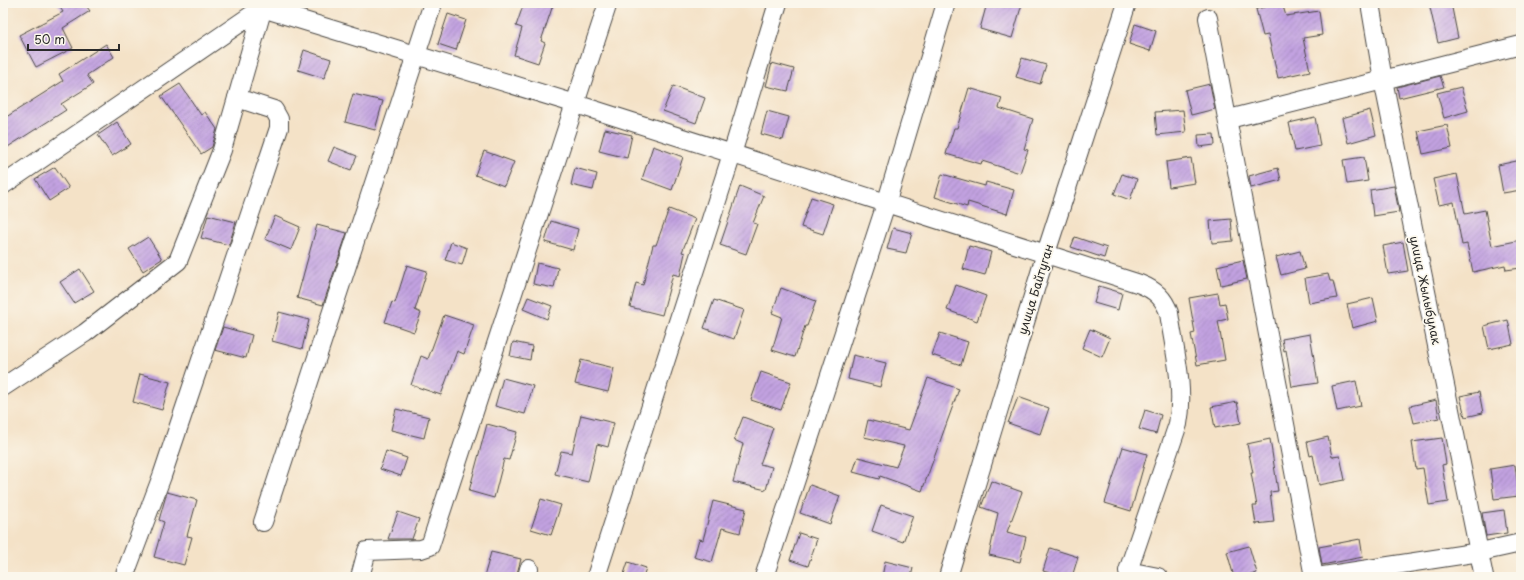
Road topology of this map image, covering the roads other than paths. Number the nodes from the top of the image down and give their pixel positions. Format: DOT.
graph roads {
  1 [pos="433,3"];
  2 [pos="608,3"];
  3 [pos="778,3"];
  4 [pos="946,3"];
  5 [pos="1127,3"];
  6 [pos="1370,3"];
  7 [pos="263,5"];
  8 [pos="1208,18"];
  9 [pos="1521,45"];
  10 [pos="417,54"];
  11 [pos="1383,80"];
  12 [pos="237,98"];
  13 [pos="576,104"];
  14 [pos="1229,120"];
  15 [pos="732,154"];
  16 [pos="3,185"];
  17 [pos="886,204"];
  18 [pos="1046,253"];
  19 [pos="3,387"];
  20 [pos="263,522"];
  21 [pos="1521,543"];
  22 [pos="1480,552"];
  23 [pos="1127,574"];
  24 [pos="124,577"];
  25 [pos="360,577"];
  26 [pos="596,577"];
  27 [pos="764,577"];
  28 [pos="948,577"];
  29 [pos="1158,577"];
  30 [pos="1316,577"];
  31 [pos="1484,577"];
  1 -- 10 [label="street"];
  2 -- 13 [label="street"];
  3 -- 15 [label="street"];
  4 -- 17 [label="street"];
  5 -- 18 [label="street, улица Байтуган"];
  6 -- 11 [label="street, улица Жылыбулак"];
  7 -- 10 [label="street"];
  7 -- 12 [label="street"];
  7 -- 16 [label="street"];
  8 -- 14 [label="street"];
  9 -- 11 [label="street"];
  10 -- 13 [label="street"];
  10 -- 20 [label="street"];
  11 -- 14 [label="street"];
  11 -- 22 [label="street, улица Жылыбулак"];
  12 -- 19 [label="street"];
  12 -- 24 [label="street"];
  13 -- 15 [label="street"];
  13 -- 25 [label="street"];
  14 -- 30 [label="street"];
  15 -- 17 [label="street"];
  15 -- 26 [label="street"];
  17 -- 18 [label="street"];
  17 -- 27 [label="street"];
  18 -- 23 [label="street"];
  18 -- 28 [label="street, улица Байтуган"];
  21 -- 22 [label="street"];
  22 -- 30 [label="street"];
  22 -- 31 [label="street, улица Жылыбулак"];
  23 -- 29 [label="street"];
}
